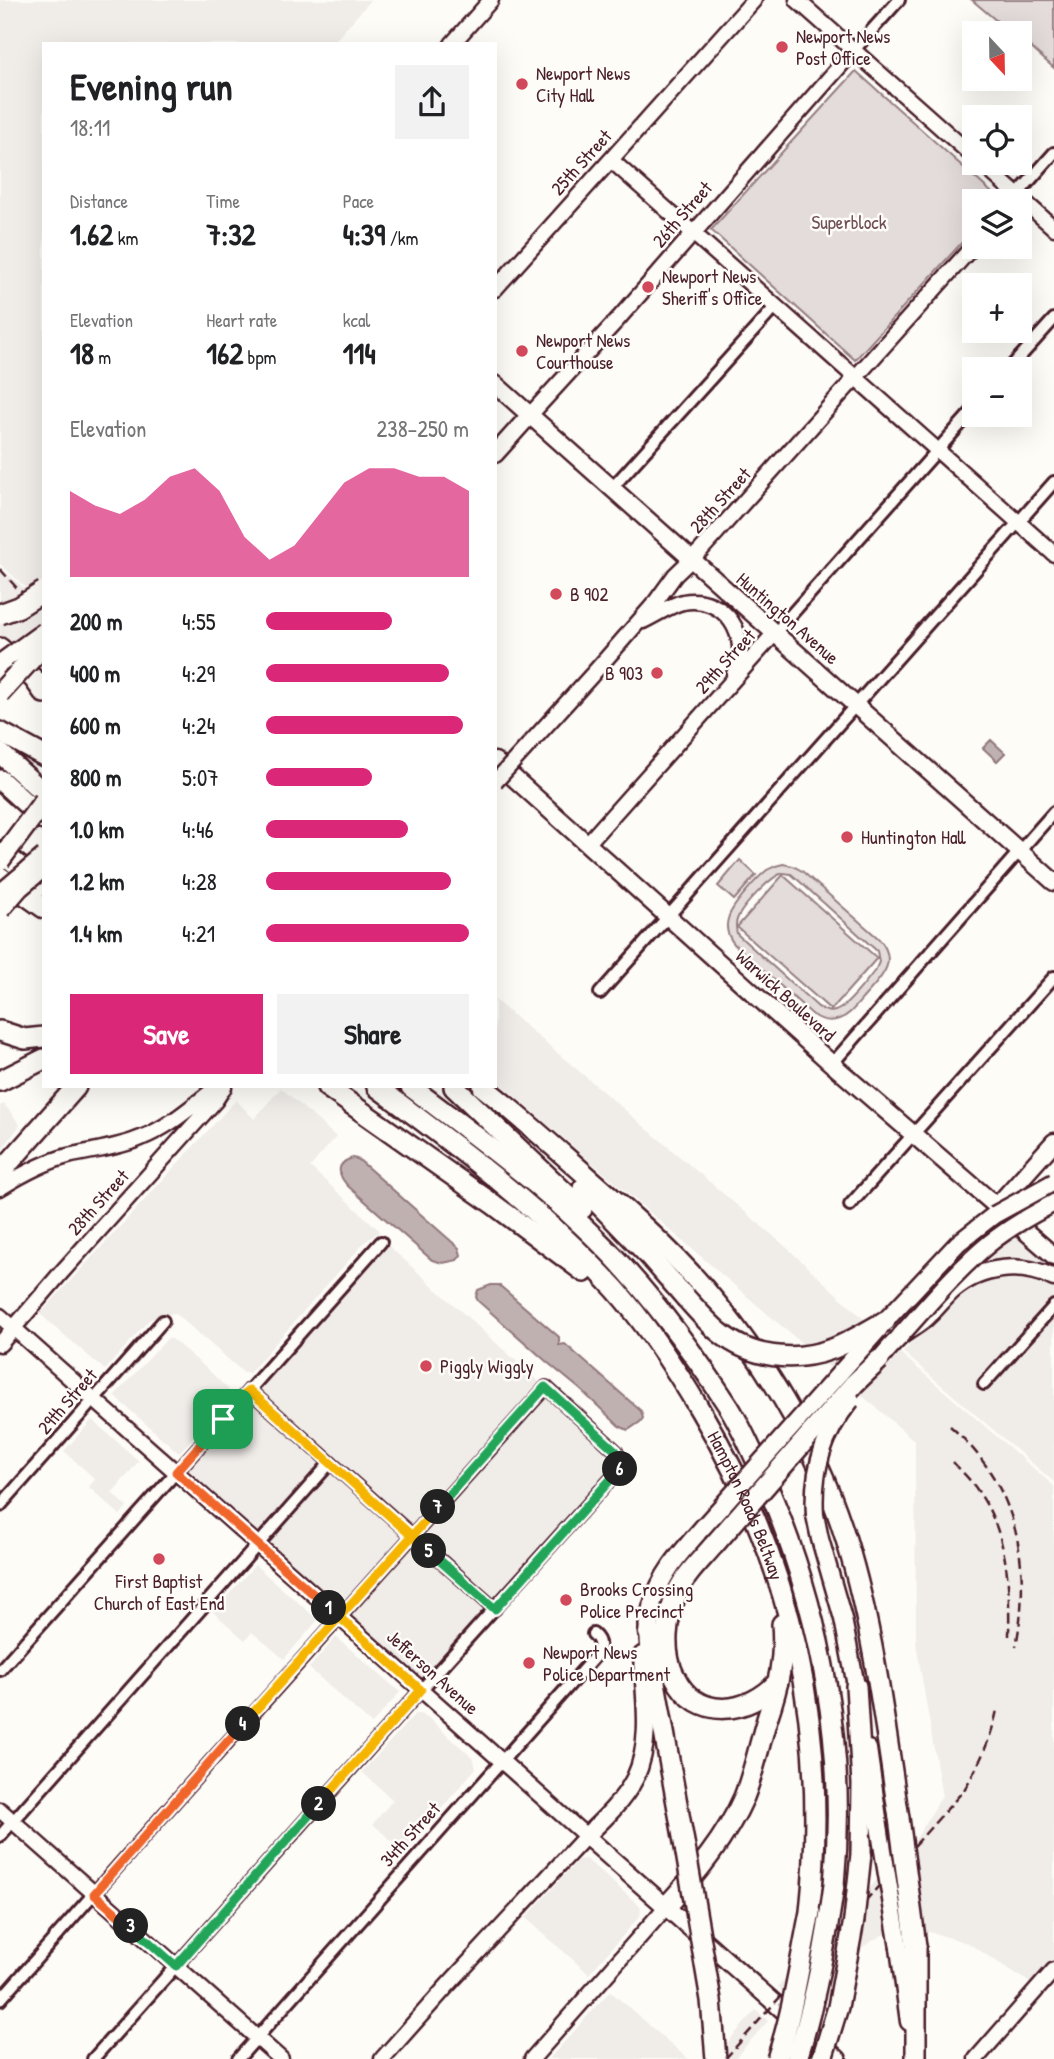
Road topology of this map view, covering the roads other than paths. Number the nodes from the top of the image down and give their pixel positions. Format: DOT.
graph roads {
  1 [pos="491,0"];
  2 [pos="754,0"];
  3 [pos="797,0"];
  4 [pos="899,0"];
  5 [pos="454,42"];
  6 [pos="854,50"];
  7 [pos="962,146"];
  8 [pos="1054,153"];
  9 [pos="611,160"];
  10 [pos="992,175"];
  11 [pos="1006,189"];
  12 [pos="1022,189"];
  13 [pos="1032,212"];
  14 [pos="1054,228"];
  15 [pos="692,233"];
  16 [pos="962,258"];
  17 [pos="497,287"];
  18 [pos="776,306"];
  19 [pos="1054,319"];
  20 [pos="1020,357"];
  21 [pos="855,377"];
  22 [pos="497,386"];
  23 [pos="530,415"];
  24 [pos="962,422"];
  25 [pos="937,450"];
  26 [pos="497,452"];
  27 [pos="1054,482"];
  28 [pos="612,488"];
  29 [pos="1019,522"];
  30 [pos="1054,554"];
  31 [pos="691,560"];
  32 [pos="42,592"];
  33 [pos="0,614"];
  34 [pos="636,625"];
  35 [pos="42,632"];
  36 [pos="774,634"];
  37 [pos="42,647"];
  38 [pos="0,648"];
  39 [pos="0,663"];
  40 [pos="727,687"];
  41 [pos="42,690"];
  42 [pos="0,693"];
  43 [pos="856,706"];
  44 [pos="0,732"];
  45 [pos="0,752"];
  46 [pos="42,756"];
  47 [pos="497,763"];
  48 [pos="0,780"];
  49 [pos="497,780"];
  50 [pos="42,791"];
  51 [pos="42,804"];
  52 [pos="1054,812"];
  53 [pos="42,818"];
  54 [pos="587,844"];
  55 [pos="0,851"];
  56 [pos="1019,852"];
  57 [pos="42,858"];
  58 [pos="0,860"];
  59 [pos="42,868"];
  60 [pos="0,877"];
  61 [pos="1054,883"];
  62 [pos="42,884"];
  63 [pos="0,893"];
  64 [pos="42,907"];
  65 [pos="0,909"];
  66 [pos="668,918"];
  67 [pos="1054,977"];
  68 [pos="600,993"];
  69 [pos="0,1031"];
  70 [pos="42,1037"];
  71 [pos="42,1060"];
  72 [pos="832,1064"];
  73 [pos="0,1081"];
  74 [pos="75,1088"];
  75 [pos="216,1088"];
  76 [pos="223,1088"];
  77 [pos="328,1088"];
  78 [pos="378,1088"];
  79 [pos="412,1088"];
  80 [pos="455,1088"];
  81 [pos="483,1088"];
  82 [pos="483,1088"];
  83 [pos="913,1136"];
  84 [pos="1054,1142"];
  85 [pos="0,1173"];
  86 [pos="1054,1182"];
  87 [pos="0,1188"];
  88 [pos="1054,1203"];
  89 [pos="850,1205"];
  90 [pos="996,1207"];
  91 [pos="381,1242"];
  92 [pos="1054,1256"];
  93 [pos="1054,1278"];
  94 [pos="1054,1306"];
  95 [pos="0,1316"];
  96 [pos="163,1321"];
  97 [pos="885,1321"];
  98 [pos="13,1328"];
  99 [pos="648,1332"];
  100 [pos="900,1336"];
  101 [pos="0,1344"];
  102 [pos="879,1360"];
  103 [pos="984,1384"];
  104 [pos="249,1390"];
  105 [pos="94,1400"];
  106 [pos="729,1408"];
  107 [pos="330,1463"];
  108 [pos="176,1472"];
  109 [pos="0,1506"];
  110 [pos="412,1536"];
  111 [pos="258,1544"];
  112 [pos="768,1550"];
  113 [pos="495,1609"];
  114 [pos="340,1617"];
  115 [pos="649,1624"];
  116 [pos="593,1634"];
  117 [pos="0,1670"];
  118 [pos="779,1681"];
  119 [pos="856,1686"];
  120 [pos="421,1690"];
  121 [pos="502,1762"];
  122 [pos="0,1810"];
  123 [pos="13,1821"];
  124 [pos="0,1836"];
  125 [pos="586,1836"];
  126 [pos="94,1894"];
  127 [pos="666,1907"];
  128 [pos="908,1947"];
  129 [pos="176,1966"];
  130 [pos="1054,1970"];
  131 [pos="0,2000"];
  132 [pos="257,2038"];
  133 [pos="93,2059"];
  134 [pos="238,2059"];
  135 [pos="281,2059"];
  136 [pos="382,2059"];
  137 [pos="532,2059"];
  138 [pos="716,2059"];
  139 [pos="777,2059"];
  140 [pos="797,2059"];
  141 [pos="822,2059"];
  142 [pos="838,2059"];
  143 [pos="915,2059"];
  144 [pos="976,2059"];
  1 -- 5 [label="street"];
  2 -- 9 [label="street, 25th Street"];
  3 -- 6 [label="street"];
  4 -- 6 [label="street, 26th Street"];
  6 -- 7 [label="street"];
  6 -- 15 [label="street, 26th Street"];
  8 -- 12 [label="street"];
  9 -- 15 [label="street"];
  9 -- 17 [label="street, 25th Street"];
  10 -- 11 [label="street"];
  13 -- 14 [label="street"];
  15 -- 18 [label="street"];
  15 -- 23 [label="street, 26th Street"];
  16 -- 21 [label="street, 28th Street"];
  18 -- 21 [label="street"];
  18 -- 28 [label="street"];
  19 -- 20 [label="street"];
  21 -- 25 [label="street"];
  21 -- 31 [label="street, 28th Street"];
  22 -- 23 [label="main road, Huntington Avenue"];
  23 -- 26 [label="main road, 26th Street"];
  23 -- 28 [label="main road, Huntington Avenue"];
  24 -- 25 [label="street, 29th Street"];
  25 -- 29 [label="street"];
  25 -- 36 [label="street, 29th Street"];
  27 -- 29 [label="street"];
  28 -- 31 [label="main road, Huntington Avenue"];
  29 -- 30 [label="street"];
  29 -- 43 [label="street"];
  31 -- 34 [label="street, 28th Street"];
  31 -- 36 [label="main road, Huntington Avenue"];
  32 -- 33 [label="highway, bridge"];
  34 -- 40 [label="street"];
  34 -- 49 [label="street, 28th Street, bridge"];
  35 -- 39 [label="main road, bridge"];
  36 -- 40 [label="street, 29th Street"];
  36 -- 43 [label="main road, Huntington Avenue"];
  37 -- 42 [label="highway, bridge"];
  38 -- 41 [label="highway"];
  40 -- 54 [label="street, 29th Street"];
  43 -- 56 [label="main road, Huntington Avenue"];
  43 -- 66 [label="street"];
  44 -- 46 [label="highway"];
  45 -- 50 [label="highway"];
  47 -- 54 [label="main road, Warwick Boulevard"];
  48 -- 53 [label="highway"];
  51 -- 58 [label="highway, bridge"];
  52 -- 56 [label="street"];
  54 -- 66 [label="main road, Warwick Boulevard"];
  55 -- 62 [label="highway"];
  56 -- 61 [label="main road, Huntington Avenue"];
  56 -- 72 [label="street"];
  57 -- 63 [label="main road, bridge"];
  59 -- 65 [label="highway, bridge"];
  60 -- 64 [label="highway"];
  66 -- 68 [label="street"];
  66 -- 72 [label="main road, Warwick Boulevard"];
  67 -- 83 [label="street"];
  69 -- 70 [label="highway"];
  71 -- 73 [label="highway"];
  72 -- 83 [label="main road, Warwick Boulevard"];
  74 -- 85 [label="highway"];
  75 -- 87 [label="street"];
  76 -- 98 [label="street, 28th Street"];
  77 -- 99 [label="highway"];
  78 -- 99 [label="highway, Hampton Roads Beltway"];
  79 -- 106 [label="highway, Hampton Roads Beltway"];
  80 -- 106 [label="highway"];
  81 -- 97 [label="highway, bridge"];
  82 -- 128 [label="highway, bridge"];
  83 -- 89 [label="street"];
  83 -- 90 [label="main road, Warwick Boulevard"];
  84 -- 90 [label="main road"];
  86 -- 97 [label="main road, bridge"];
  88 -- 100 [label="main road, bridge"];
  90 -- 92 [label="main road, Warwick Boulevard"];
  91 -- 104 [label="street"];
  93 -- 100 [label="main road, bridge"];
  94 -- 103 [label="street"];
  95 -- 98 [label="street, Jefferson Avenue"];
  96 -- 105 [label="street, 29th Street"];
  97 -- 115 [label="main road, bridge"];
  98 -- 101 [label="street, 28th Street"];
  98 -- 105 [label="street, Jefferson Avenue"];
  99 -- 112 [label="highway, Hampton Roads Beltway"];
  100 -- 102 [label="main road"];
  102 -- 118 [label="highway, bridge"];
  102 -- 119 [label="main road, bridge"];
  104 -- 107 [label="street"];
  104 -- 108 [label="street"];
  105 -- 108 [label="street, Jefferson Avenue"];
  105 -- 109 [label="street, 29th Street"];
  106 -- 140 [label="highway, Hampton Roads Beltway, bridge"];
  107 -- 110 [label="street"];
  107 -- 111 [label="street"];
  108 -- 111 [label="street, Jefferson Avenue"];
  108 -- 117 [label="street"];
  110 -- 113 [label="street"];
  110 -- 113 [label="street"];
  110 -- 114 [label="street"];
  111 -- 114 [label="street, Jefferson Avenue"];
  111 -- 123 [label="street"];
  112 -- 118 [label="highway"];
  112 -- 139 [label="highway, Hampton Roads Beltway, bridge"];
  113 -- 120 [label="street"];
  114 -- 120 [label="street, Jefferson Avenue"];
  114 -- 126 [label="street"];
  115 -- 125 [label="main road"];
  115 -- 138 [label="highway, bridge"];
  116 -- 121 [label="street, 34th Street"];
  118 -- 127 [label="highway"];
  119 -- 128 [label="main road, bridge"];
  119 -- 141 [label="highway, bridge"];
  120 -- 121 [label="street, Jefferson Avenue"];
  120 -- 129 [label="street"];
  121 -- 125 [label="street, Jefferson Avenue"];
  121 -- 132 [label="street, 34th Street"];
  122 -- 123 [label="street"];
  123 -- 124 [label="street"];
  123 -- 126 [label="street"];
  125 -- 127 [label="main road, Jefferson Avenue"];
  125 -- 136 [label="street"];
  126 -- 129 [label="street"];
  126 -- 131 [label="street"];
  127 -- 137 [label="street"];
  127 -- 142 [label="main road, Jefferson Avenue"];
  128 -- 143 [label="highway"];
  129 -- 132 [label="street"];
  129 -- 133 [label="street"];
  130 -- 144 [label="street"];
  132 -- 134 [label="street, 34th Street"];
  132 -- 135 [label="street"];
}
